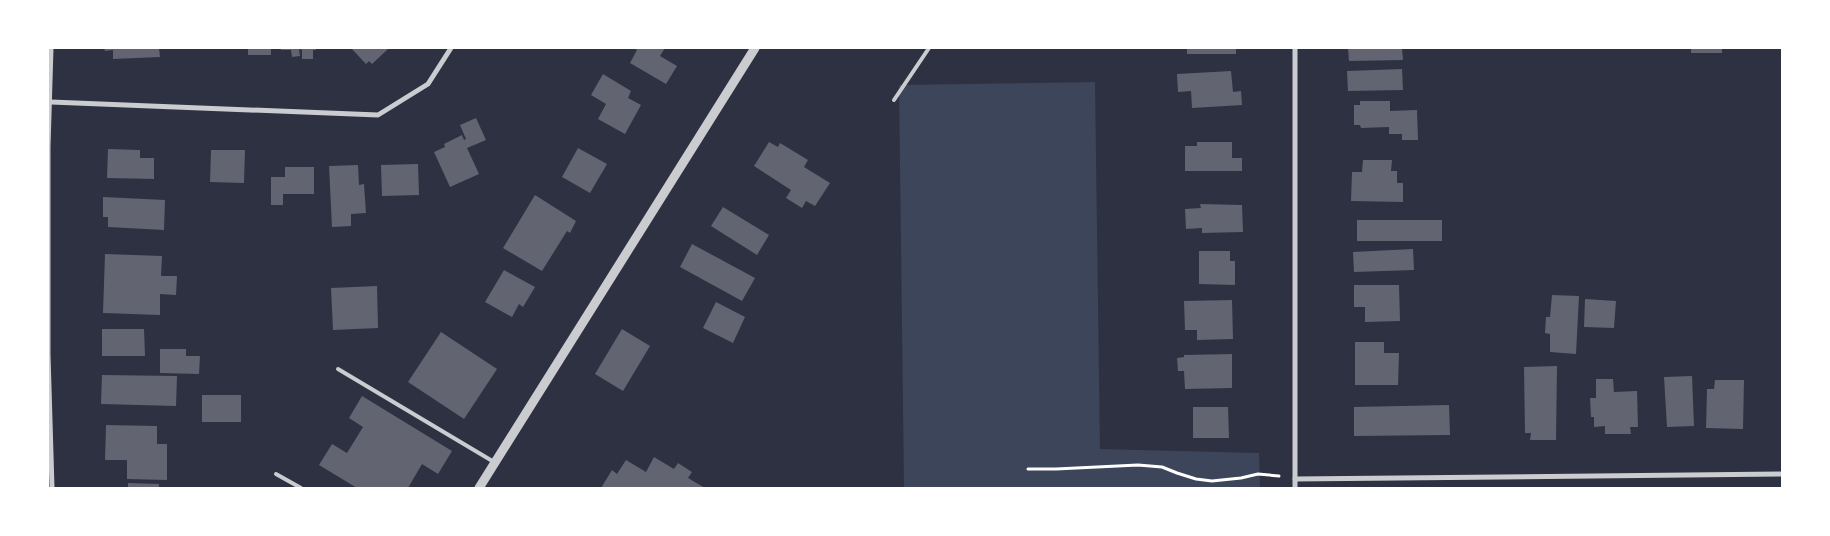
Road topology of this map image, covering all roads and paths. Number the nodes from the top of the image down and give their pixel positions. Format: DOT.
graph roads {
  1 [pos="51,48"];
  2 [pos="451,48"];
  3 [pos="755,48"];
  4 [pos="929,48"];
  5 [pos="1295,48"];
  6 [pos="894,100"];
  7 [pos="51,102"];
  8 [pos="48,196"];
  9 [pos="338,369"];
  10 [pos="496,463"];
  11 [pos="1028,469"];
  12 [pos="276,474"];
  13 [pos="1782,474"];
  14 [pos="1295,479"];
  15 [pos="52,488"];
  16 [pos="301,488"];
  17 [pos="479,488"];
  18 [pos="1295,488"];
  1 -- 7 [label="street"];
  2 -- 7 [label="street"];
  3 -- 10 [label="street"];
  4 -- 6 [label="lane"];
  5 -- 14 [label="street"];
  7 -- 8 [label="street"];
  8 -- 15 [label="street"];
  9 -- 10 [label="lane"];
  10 -- 17 [label="street"];
  11 -- 14 [label="path"];
  12 -- 16 [label="lane"];
  13 -- 14 [label="street"];
  14 -- 18 [label="street"];
}
